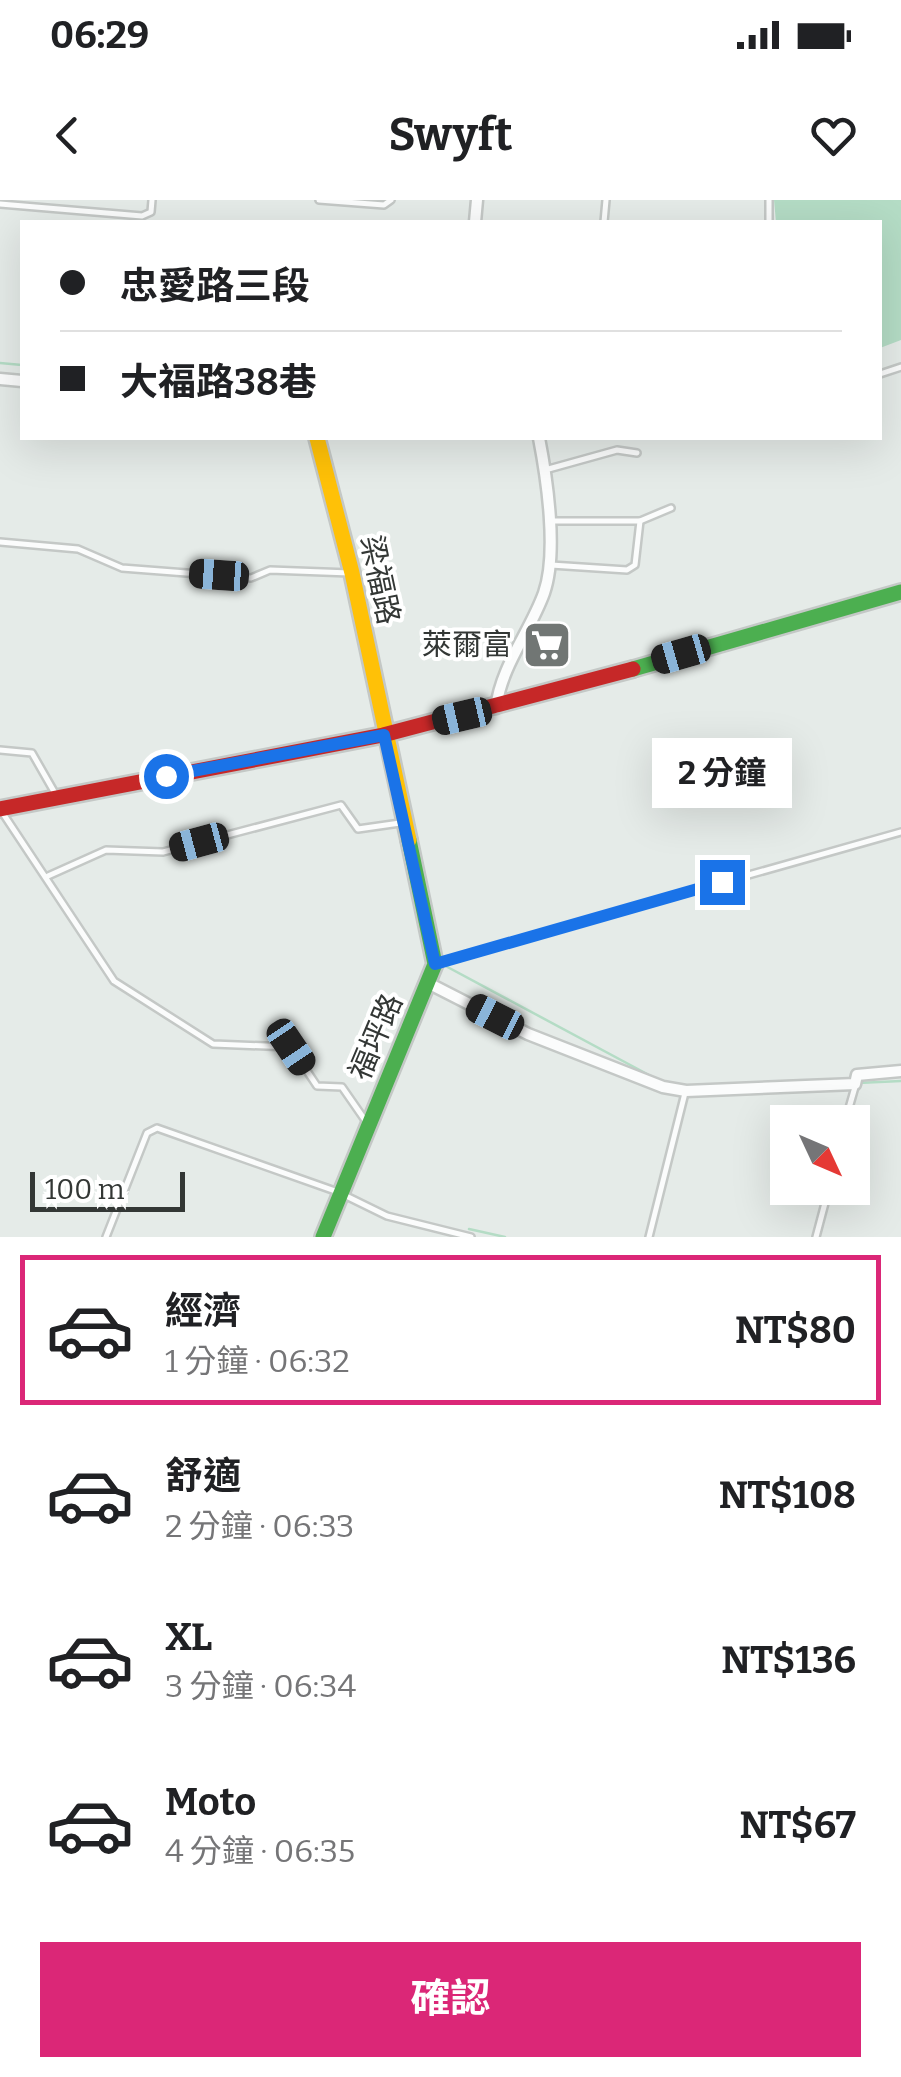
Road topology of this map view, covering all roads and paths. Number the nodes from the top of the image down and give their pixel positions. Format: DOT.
graph roads {
  1 [pos="152,200"];
  2 [pos="318,200"];
  3 [pos="392,200"];
  4 [pos="0,204"];
  5 [pos="318,440"];
  6 [pos="539,440"];
  7 [pos="638,453"];
  8 [pos="545,470"];
  9 [pos="671,508"];
  10 [pos="547,521"];
  11 [pos="640,522"];
  12 [pos="0,542"];
  13 [pos="550,565"];
  14 [pos="352,573"];
  15 [pos="901,592"];
  16 [pos="496,708"];
  17 [pos="387,734"];
  18 [pos="0,750"];
  19 [pos="57,797"];
  20 [pos="0,809"];
  21 [pos="403,822"];
  22 [pos="901,832"];
  23 [pos="48,876"];
  24 [pos="435,964"];
  25 [pos="428,984"];
  26 [pos="901,1071"];
  27 [pos="855,1084"];
  28 [pos="686,1090"];
  29 [pos="850,1105"];
  30 [pos="369,1126"];
  31 [pos="338,1192"];
  32 [pos="824,1205"];
  33 [pos="106,1237"];
  34 [pos="323,1237"];
  35 [pos="471,1237"];
  36 [pos="649,1237"];
  37 [pos="816,1237"];
  1 -- 4 [label="lane"];
  2 -- 3 [label="lane"];
  5 -- 14 [label="main road, 梁福路"];
  6 -- 8 [label="street"];
  7 -- 8 [label="lane"];
  8 -- 10 [label="street"];
  9 -- 11 [label="lane"];
  10 -- 11 [label="lane"];
  10 -- 13 [label="street"];
  11 -- 13 [label="lane"];
  12 -- 14 [label="lane"];
  13 -- 16 [label="street"];
  14 -- 17 [label="main road, 梁福路"];
  15 -- 16 [label="main road"];
  16 -- 17 [label="main road"];
  17 -- 19 [label="main road"];
  17 -- 21 [label="main road"];
  18 -- 19 [label="lane"];
  19 -- 20 [label="main road"];
  20 -- 23 [label="lane"];
  21 -- 23 [label="lane"];
  21 -- 24 [label="main road"];
  22 -- 24 [label="lane"];
  23 -- 30 [label="lane"];
  24 -- 25 [label="main road, 福坪路"];
  25 -- 28 [label="street"];
  25 -- 30 [label="main road, 福坪路"];
  26 -- 27 [label="street"];
  27 -- 28 [label="street"];
  27 -- 29 [label="lane"];
  28 -- 36 [label="lane"];
  30 -- 31 [label="main road, 福坪路"];
  31 -- 33 [label="lane"];
  31 -- 34 [label="main road, 福坪路"];
  31 -- 35 [label="lane"];
  32 -- 37 [label="lane"];
}
